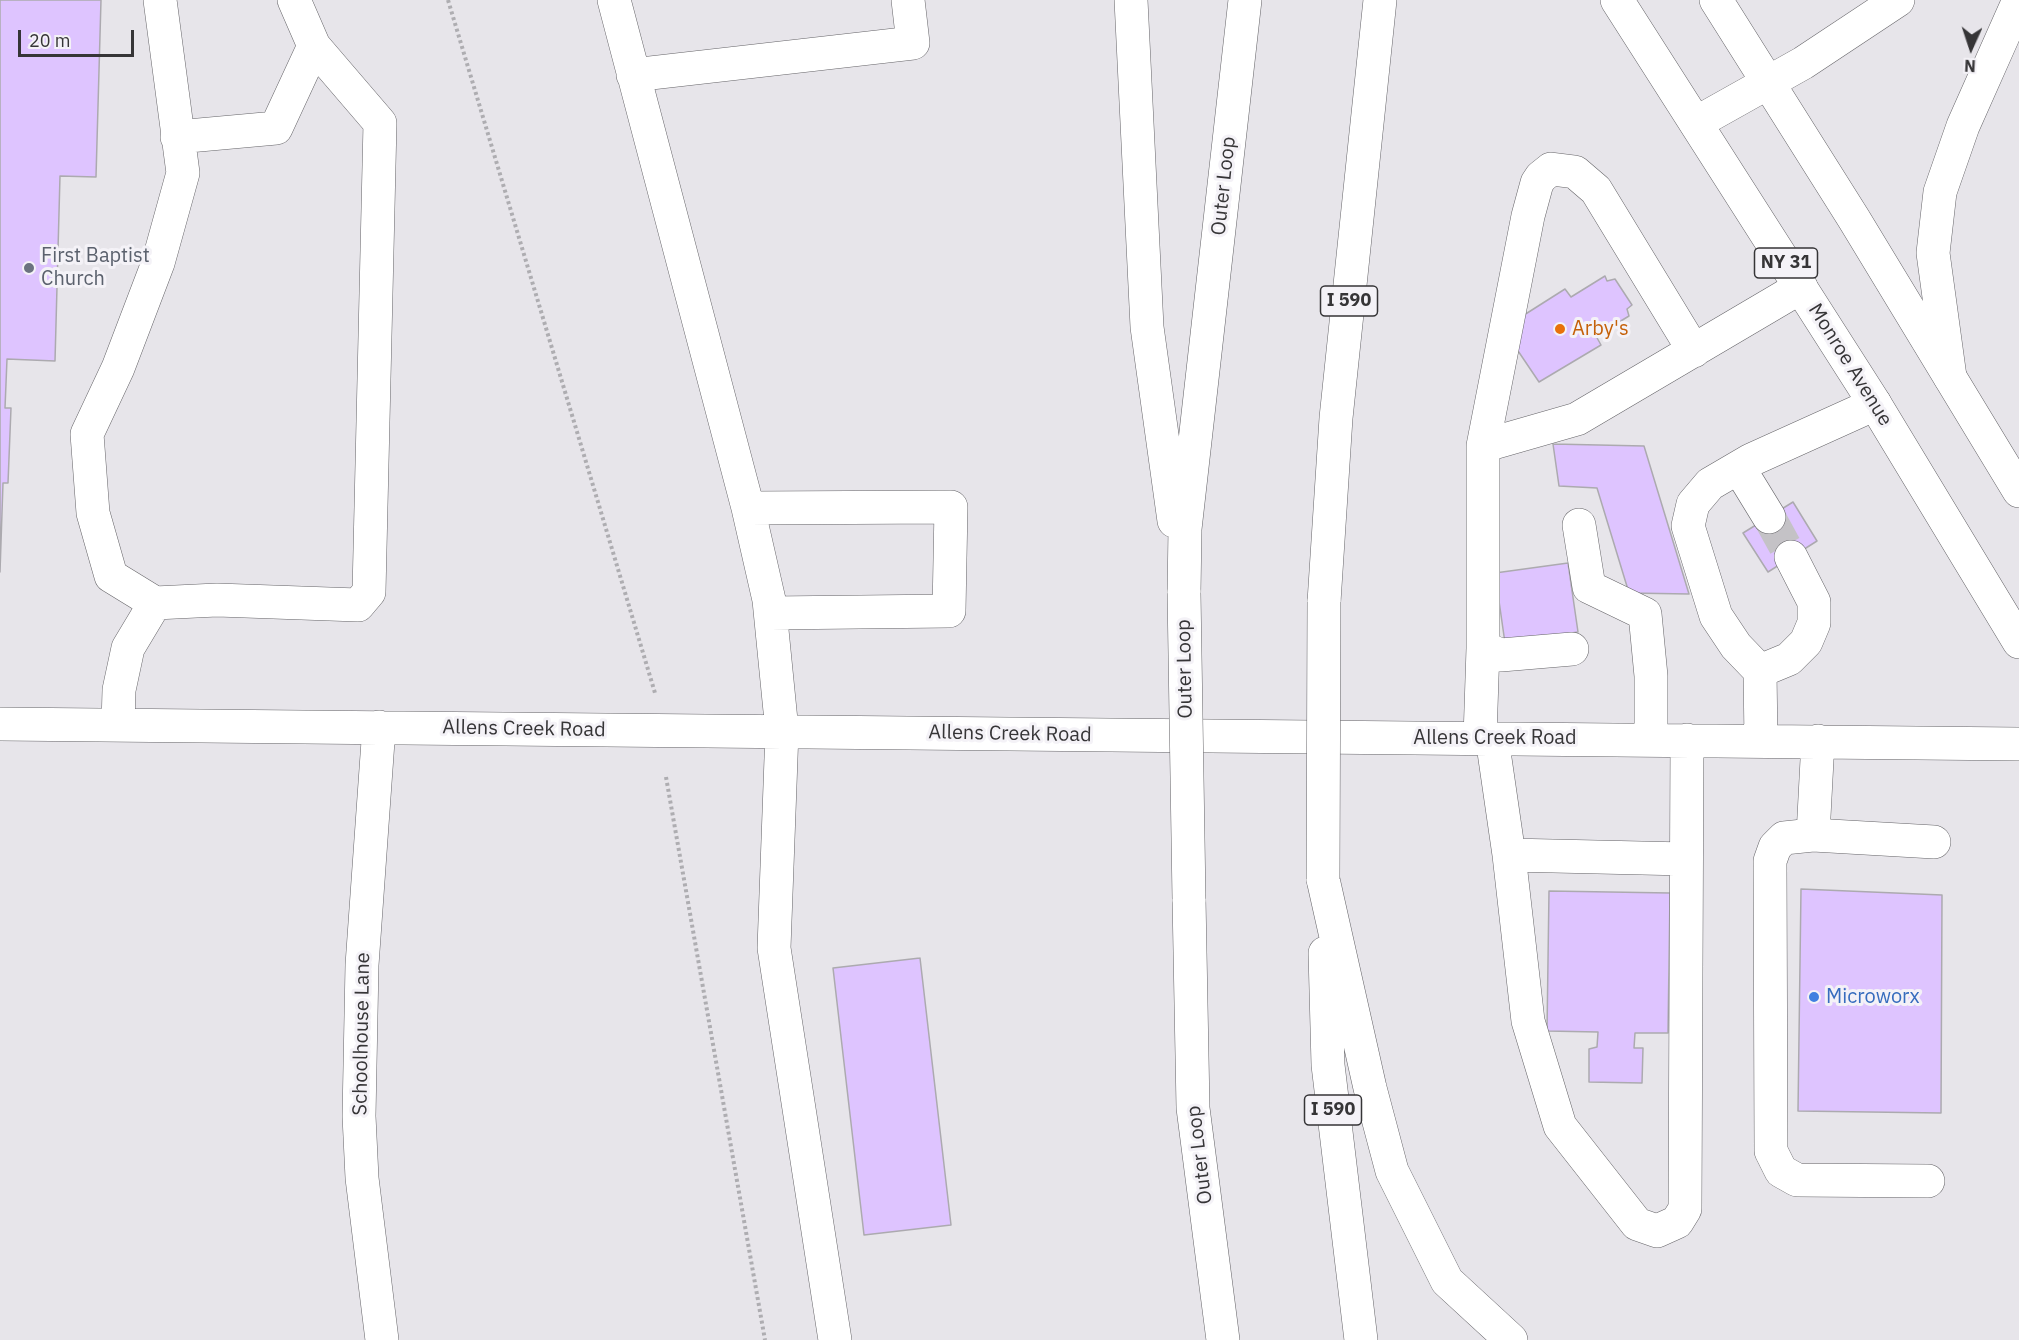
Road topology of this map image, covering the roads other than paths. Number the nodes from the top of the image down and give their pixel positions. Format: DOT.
graph roads {
  1 [pos="160,0"];
  2 [pos="294,0"];
  3 [pos="614,0"];
  4 [pos="908,0"];
  5 [pos="1131,0"];
  6 [pos="1245,0"];
  7 [pos="1380,0"];
  8 [pos="1617,0"];
  9 [pos="1716,0"];
  10 [pos="1898,0"];
  11 [pos="2019,0"];
  12 [pos="314,46"];
  13 [pos="633,75"];
  14 [pos="1767,81"];
  15 [pos="1696,123"];
  16 [pos="177,136"];
  17 [pos="1801,287"];
  18 [pos="1694,351"];
  19 [pos="1950,377"];
  20 [pos="1875,404"];
  21 [pos="1483,446"];
  22 [pos="1739,468"];
  23 [pos="2014,472"];
  24 [pos="748,508"];
  25 [pos="1769,517"];
  26 [pos="1579,525"];
  27 [pos="1791,557"];
  28 [pos="1184,593"];
  29 [pos="155,603"];
  30 [pos="771,614"];
  31 [pos="2019,642"];
  32 [pos="1482,648"];
  33 [pos="1572,649"];
  34 [pos="1760,671"];
  35 [pos="0,724"];
  36 [pos="118,725"];
  37 [pos="379,728"];
  38 [pos="782,731"];
  39 [pos="1486,738"];
  40 [pos="1651,740"];
  41 [pos="1686,740"];
  42 [pos="1761,741"];
  43 [pos="1818,741"];
  44 [pos="2019,744"];
  45 [pos="1812,835"];
  46 [pos="1934,842"];
  47 [pos="1509,855"];
  48 [pos="1686,859"];
  49 [pos="1323,879"];
  50 [pos="1928,1181"];
  51 [pos="382,1340"];
  52 [pos="835,1340"];
  53 [pos="1223,1340"];
  54 [pos="1361,1340"];
  55 [pos="1511,1340"];
  1 -- 16 [label="main road"];
  2 -- 12 [label="main road"];
  3 -- 13 [label="main road"];
  4 -- 13 [label="main road"];
  5 -- 28 [label="main road"];
  6 -- 28 [label="main road, Outer Loop"];
  7 -- 49 [label="main road, I 590, bridge"];
  8 -- 15 [label="main road, Monroe Avenue / NY 31"];
  9 -- 14 [label="main road"];
  10 -- 14 [label="main road"];
  11 -- 19 [label="main road"];
  12 -- 16 [label="main road"];
  12 -- 29 [label="main road"];
  13 -- 24 [label="main road"];
  14 -- 15 [label="main road"];
  14 -- 19 [label="main road"];
  15 -- 17 [label="main road, Monroe Avenue / NY 31"];
  16 -- 29 [label="main road"];
  17 -- 18 [label="main road"];
  17 -- 20 [label="main road, Monroe Avenue / NY 31"];
  18 -- 21 [label="main road"];
  18 -- 21 [label="main road"];
  19 -- 23 [label="main road"];
  20 -- 22 [label="main road"];
  20 -- 31 [label="main road, Monroe Avenue / NY 31"];
  21 -- 32 [label="main road"];
  22 -- 25 [label="main road"];
  22 -- 34 [label="main road"];
  24 -- 30 [label="main road"];
  24 -- 30 [label="main road"];
  26 -- 40 [label="main road"];
  27 -- 34 [label="main road"];
  28 -- 53 [label="main road, Outer Loop, bridge"];
  29 -- 36 [label="main road"];
  30 -- 38 [label="main road"];
  32 -- 33 [label="main road"];
  32 -- 39 [label="main road"];
  34 -- 42 [label="main road"];
  35 -- 36 [label="main road, Allens Creek Road"];
  36 -- 37 [label="main road, Allens Creek Road"];
  37 -- 38 [label="main road, Allens Creek Road"];
  37 -- 51 [label="main road, Schoolhouse Lane"];
  38 -- 39 [label="main road, Allens Creek Road"];
  38 -- 52 [label="main road"];
  39 -- 40 [label="main road, Allens Creek Road"];
  39 -- 47 [label="main road"];
  40 -- 41 [label="main road, Allens Creek Road"];
  41 -- 42 [label="main road, Allens Creek Road"];
  41 -- 48 [label="main road"];
  42 -- 43 [label="main road, Allens Creek Road"];
  43 -- 44 [label="main road, Allens Creek Road"];
  43 -- 45 [label="main road"];
  45 -- 46 [label="main road"];
  45 -- 50 [label="main road"];
  47 -- 48 [label="main road"];
  47 -- 48 [label="main road"];
  49 -- 54 [label="main road, I 590"];
  49 -- 55 [label="main road"];
}
